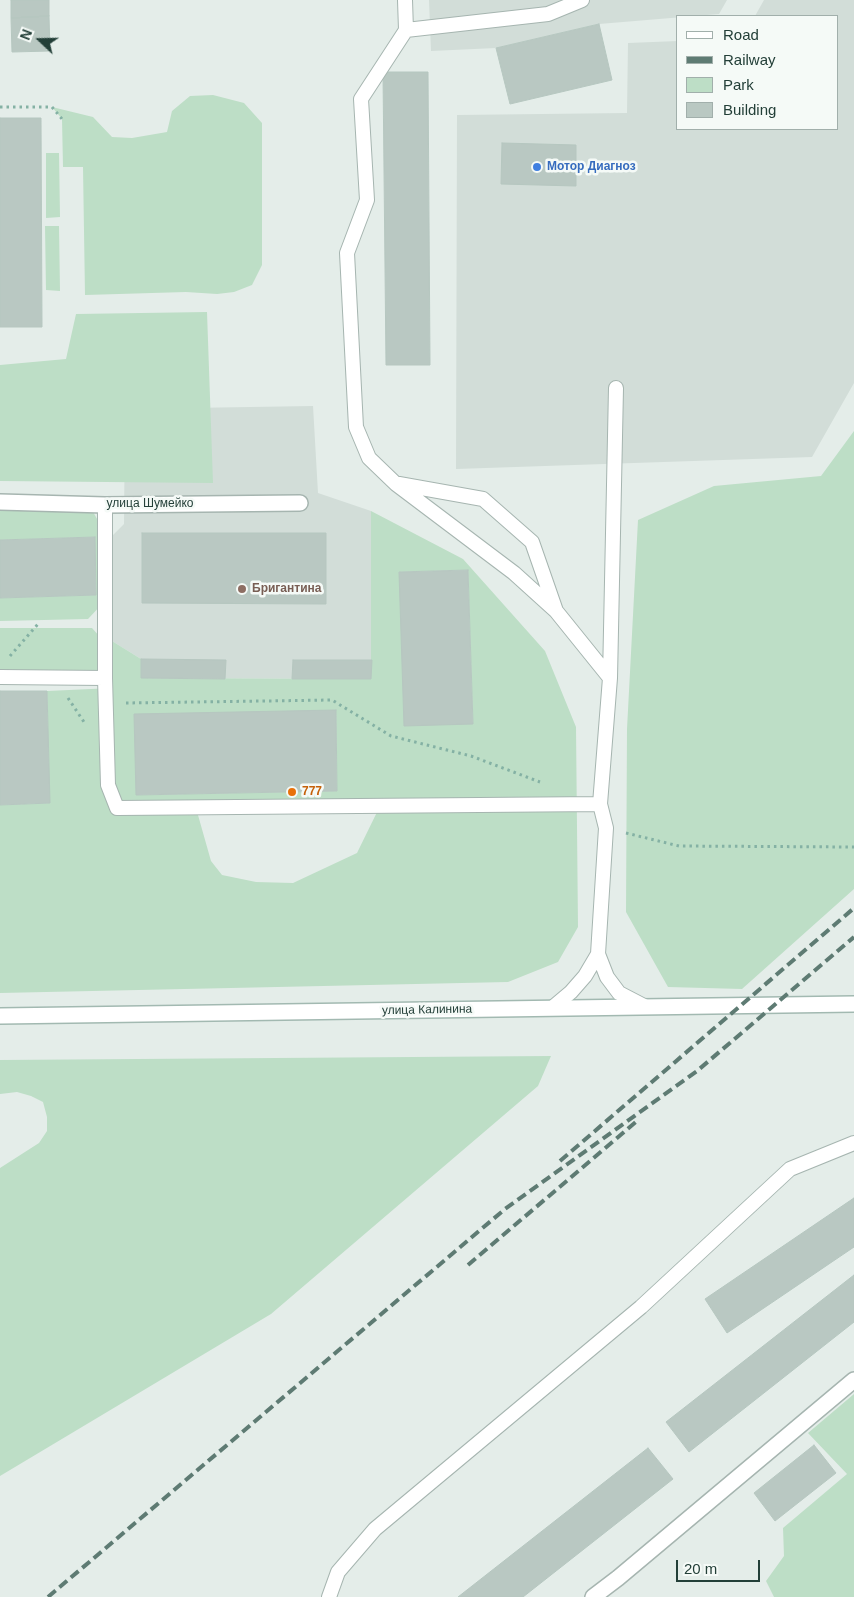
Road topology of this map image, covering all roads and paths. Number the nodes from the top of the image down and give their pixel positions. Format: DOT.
graph roads {
  1 [pos="405,0"];
  2 [pos="582,0"];
  3 [pos="406,30"];
  4 [pos="0,107"];
  5 [pos="62,119"];
  6 [pos="616,388"];
  7 [pos="396,484"];
  8 [pos="0,502"];
  9 [pos="300,503"];
  10 [pos="105,504"];
  11 [pos="556,611"];
  12 [pos="38,624"];
  13 [pos="6,660"];
  14 [pos="0,677"];
  15 [pos="53,678"];
  16 [pos="105,678"];
  17 [pos="610,678"];
  18 [pos="106,704"];
  19 [pos="86,724"];
  20 [pos="545,784"];
  21 [pos="600,804"];
  22 [pos="606,828"];
  23 [pos="854,847"];
  24 [pos="598,954"];
  25 [pos="854,1004"];
  26 [pos="646,1007"];
  27 [pos="552,1008"];
  28 [pos="0,1016"];
  29 [pos="854,1143"];
  30 [pos="854,1380"];
  31 [pos="329,1597"];
  32 [pos="593,1597"];
  1 -- 3 [label="lane"];
  2 -- 3 [label="lane"];
  3 -- 7 [label="lane"];
  4 -- 5 [label="path"];
  6 -- 17 [label="lane"];
  7 -- 11 [label="lane"];
  7 -- 11 [label="lane"];
  8 -- 10 [label="main road, улица Шумейко"];
  9 -- 10 [label="main road, улица Шумейко"];
  10 -- 16 [label="lane"];
  11 -- 17 [label="lane"];
  12 -- 13 [label="path"];
  14 -- 15 [label="lane"];
  15 -- 16 [label="lane"];
  15 -- 19 [label="path"];
  16 -- 18 [label="lane"];
  17 -- 21 [label="lane"];
  18 -- 20 [label="path"];
  18 -- 21 [label="lane"];
  21 -- 22 [label="lane"];
  22 -- 23 [label="path"];
  22 -- 24 [label="lane"];
  24 -- 26 [label="lane"];
  24 -- 27 [label="lane"];
  25 -- 26 [label="main road, улица Калинина"];
  26 -- 27 [label="main road, улица Калинина"];
  27 -- 28 [label="main road, улица Калинина"];
  29 -- 31 [label="lane"];
  30 -- 32 [label="main road"];
}
